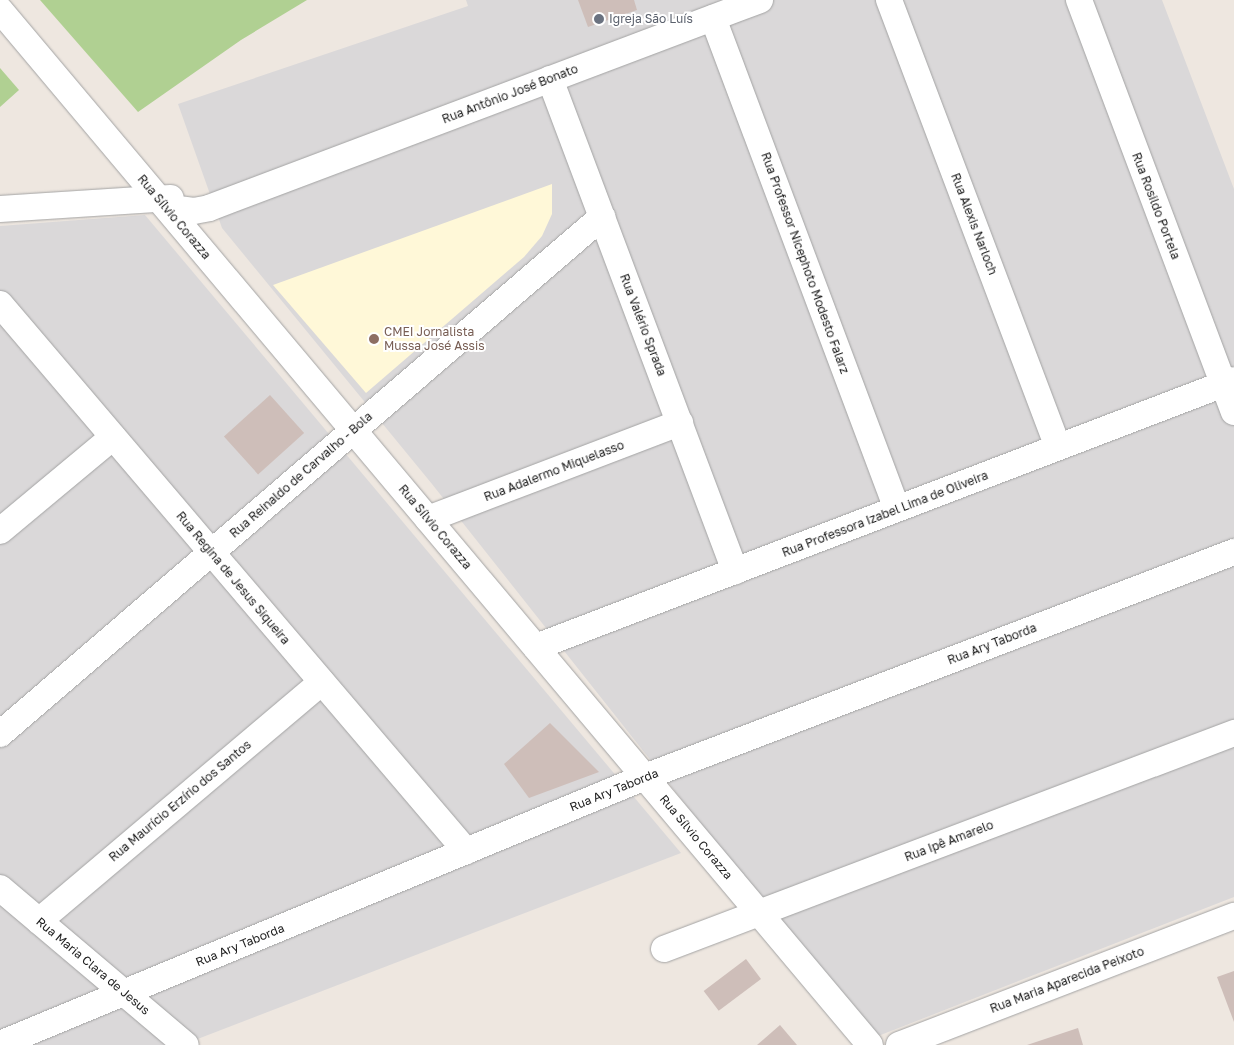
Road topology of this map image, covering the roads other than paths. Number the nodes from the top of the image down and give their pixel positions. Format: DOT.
graph roads {
  1 [pos="760,0"];
  2 [pos="889,0"];
  3 [pos="1079,0"];
  4 [pos="0,10"];
  5 [pos="713,18"];
  6 [pos="550,79"];
  7 [pos="159,199"];
  8 [pos="0,209"];
  9 [pos="602,217"];
  10 [pos="3,313"];
  11 [pos="1229,382"];
  12 [pos="1234,412"];
  13 [pos="680,423"];
  14 [pos="354,430"];
  15 [pos="112,437"];
  16 [pos="1058,447"];
  17 [pos="897,509"];
  18 [pos="428,519"];
  19 [pos="0,531"];
  20 [pos="212,552"];
  21 [pos="1234,552"];
  22 [pos="735,570"];
  23 [pos="536,647"];
  24 [pos="322,682"];
  25 [pos="1234,733"];
  26 [pos="0,734"];
  27 [pos="645,777"];
  28 [pos="466,851"];
  29 [pos="0,888"];
  30 [pos="759,913"];
  31 [pos="1234,916"];
  32 [pos="39,920"];
  33 [pos="664,949"];
  34 [pos="125,992"];
  35 [pos="0,1044"];
  36 [pos="186,1045"];
  37 [pos="870,1045"];
  38 [pos="899,1045"];
  1 -- 5 [label="street, Rua Antônio José Bonato"];
  2 -- 16 [label="street, Rua Alexis Narloch"];
  3 -- 11 [label="street, Rua Rosildo Portela"];
  4 -- 7 [label="street, Rua Sílvio Corazza"];
  5 -- 6 [label="street, Rua Antônio José Bonato"];
  5 -- 17 [label="street, Rua Professor Nicephoto Modesto Falarz"];
  6 -- 7 [label="street, Rua Antônio José Bonato"];
  6 -- 9 [label="street, Rua Valério Sprada"];
  7 -- 8 [label="street, Rua Antônio José Bonato"];
  7 -- 14 [label="street, Rua Sílvio Corazza"];
  9 -- 13 [label="street, Rua Valério Sprada"];
  9 -- 14 [label="street, Rua Reinaldo de Carvalho - Bola"];
  10 -- 15 [label="street, Rua Regina de Jesus Siqueira"];
  11 -- 12 [label="street, Rua Rosildo Portela"];
  11 -- 16 [label="street, Rua Professora Izabel Lima de Oliveira"];
  13 -- 18 [label="street, Rua Adalermo Miquelasso"];
  13 -- 22 [label="street, Rua Valério Sprada"];
  14 -- 18 [label="street, Rua Sílvio Corazza"];
  14 -- 20 [label="street, Rua Reinaldo de Carvalho - Bola"];
  15 -- 19 [label="street"];
  15 -- 20 [label="street, Rua Regina de Jesus Siqueira"];
  16 -- 17 [label="street, Rua Professora Izabel Lima de Oliveira"];
  17 -- 22 [label="street, Rua Professora Izabel Lima de Oliveira"];
  18 -- 23 [label="street, Rua Sílvio Corazza"];
  20 -- 24 [label="street, Rua Regina de Jesus Siqueira"];
  20 -- 26 [label="street, Rua Reinaldo de Carvalho - Bola"];
  21 -- 27 [label="street, Rua Ary Taborda"];
  22 -- 23 [label="street, Rua Professora Izabel Lima de Oliveira"];
  23 -- 27 [label="street, Rua Sílvio Corazza"];
  24 -- 28 [label="street, Rua Regina de Jesus Siqueira"];
  24 -- 32 [label="street, Rua Maurício Erzírio dos Santos"];
  25 -- 30 [label="street, Rua Ipê Amarelo"];
  27 -- 28 [label="street, Rua Ary Taborda"];
  27 -- 30 [label="street, Rua Sílvio Corazza"];
  28 -- 34 [label="street, Rua Ary Taborda"];
  29 -- 32 [label="street, Rua Maria Clara de Jesus"];
  30 -- 33 [label="street, Rua Ipê Amarelo"];
  30 -- 37 [label="street, Rua Sílvio Corazza"];
  31 -- 38 [label="street, Rua Maria Aparecida Peixoto"];
  32 -- 34 [label="street, Rua Maria Clara de Jesus"];
  34 -- 35 [label="street, Rua Ary Taborda"];
  34 -- 36 [label="street, Rua Maria Clara de Jesus"];
}
